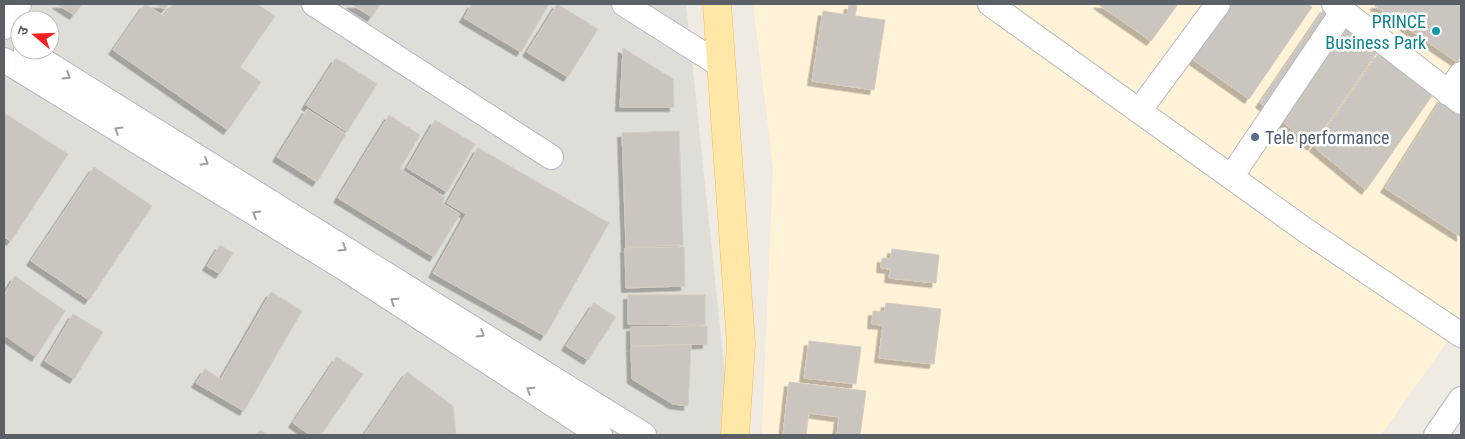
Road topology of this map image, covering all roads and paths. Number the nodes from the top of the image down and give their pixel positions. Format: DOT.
graph roads {
  1 [pos="19,4"];
  2 [pos="314,4"];
  3 [pos="624,4"];
  4 [pos="717,4"];
  5 [pos="990,4"];
  6 [pos="1218,4"];
  7 [pos="1338,7"];
  8 [pos="4,27"];
  9 [pos="4,60"];
  10 [pos="41,60"];
  11 [pos="722,66"];
  12 [pos="1457,90"];
  13 [pos="1139,111"];
  14 [pos="551,157"];
  15 [pos="1231,177"];
  16 [pos="1461,335"];
  17 [pos="565,399"];
  18 [pos="1461,399"];
  19 [pos="600,435"];
  20 [pos="644,435"];
  21 [pos="735,435"];
  22 [pos="1436,435"];
  1 -- 8 [label="street"];
  2 -- 14 [label="street"];
  3 -- 11 [label="street"];
  4 -- 11 [label="main road"];
  5 -- 13 [label="street"];
  6 -- 13 [label="street"];
  7 -- 12 [label="street"];
  7 -- 15 [label="street"];
  17 -- 9 [label="street, one-way"];
  10 -- 17 [label="street, one-way"];
  11 -- 21 [label="main road"];
  13 -- 15 [label="street"];
  15 -- 16 [label="street"];
  17 -- 19 [label="street"];
  17 -- 20 [label="street"];
  18 -- 22 [label="street"];
}
